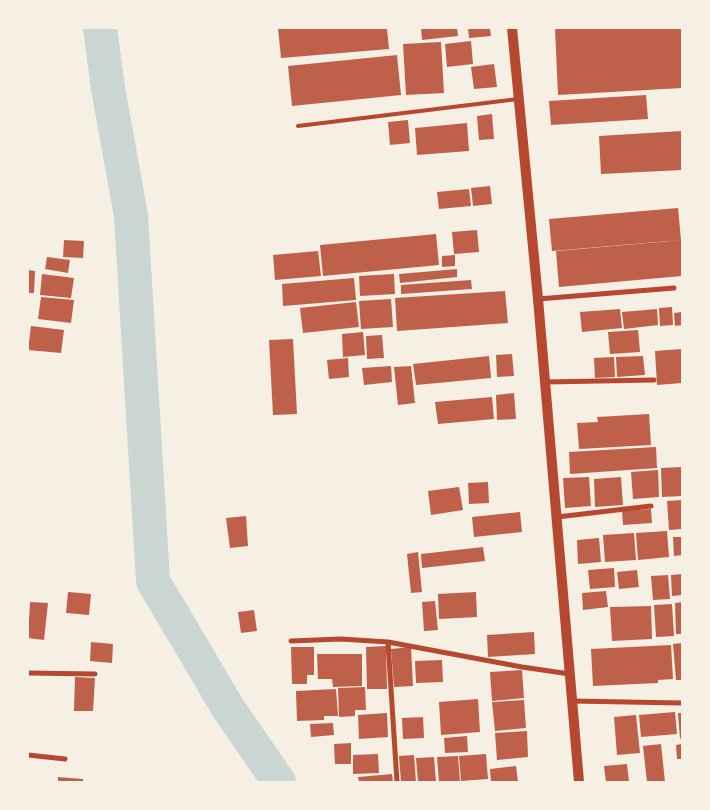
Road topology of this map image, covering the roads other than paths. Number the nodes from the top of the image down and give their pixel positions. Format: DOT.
graph roads {
  1 [pos="512,28"];
  2 [pos="518,99"];
  3 [pos="298,126"];
  4 [pos="674,288"];
  5 [pos="538,299"];
  6 [pos="654,380"];
  7 [pos="544,382"];
  8 [pos="651,506"];
  9 [pos="556,518"];
  10 [pos="291,641"];
  11 [pos="388,642"];
  12 [pos="28,673"];
  13 [pos="95,674"];
  14 [pos="570,674"];
  15 [pos="572,701"];
  16 [pos="682,703"];
  17 [pos="28,755"];
  18 [pos="65,759"];
  19 [pos="397,782"];
  20 [pos="580,782"];
  1 -- 2 [label="main road"];
  2 -- 3 [label="lane"];
  2 -- 5 [label="main road"];
  4 -- 5 [label="street"];
  5 -- 7 [label="main road"];
  6 -- 7 [label="street"];
  7 -- 9 [label="main road"];
  8 -- 9 [label="street"];
  9 -- 14 [label="main road"];
  10 -- 11 [label="street"];
  11 -- 14 [label="street"];
  11 -- 19 [label="street"];
  12 -- 13 [label="street"];
  14 -- 15 [label="main road"];
  15 -- 16 [label="street"];
  15 -- 20 [label="main road"];
  17 -- 18 [label="street"];
}
